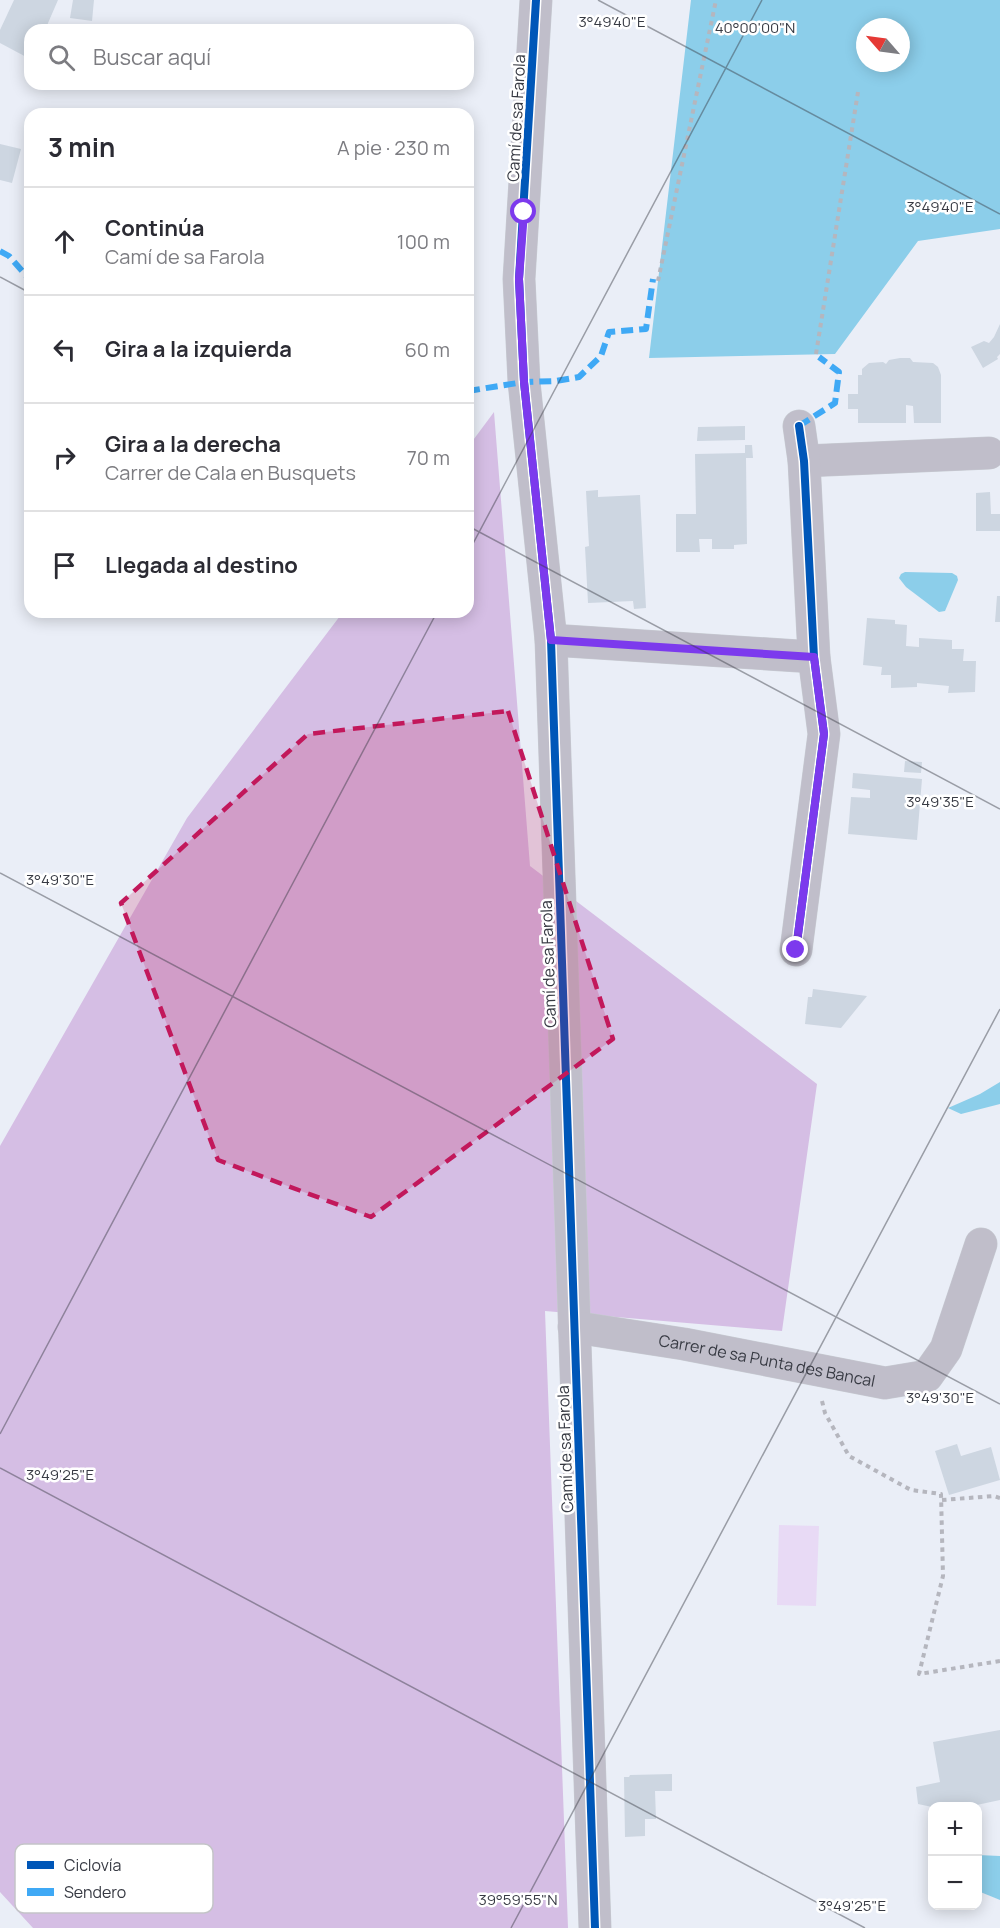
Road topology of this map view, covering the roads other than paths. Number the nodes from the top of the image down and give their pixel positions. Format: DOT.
graph roads {
  1 [pos="536,0"];
  2 [pos="800,426"];
  3 [pos="989,453"];
  4 [pos="804,461"];
  5 [pos="551,640"];
  6 [pos="814,657"];
  7 [pos="796,950"];
  8 [pos="981,1244"];
  9 [pos="574,1327"];
  10 [pos="595,1928"];
  1 -- 5 [label="street, Camí de sa Farola"];
  2 -- 4 [label="street"];
  3 -- 4 [label="street"];
  4 -- 6 [label="street"];
  5 -- 6 [label="street"];
  5 -- 9 [label="street, Camí de sa Farola"];
  6 -- 7 [label="street"];
  8 -- 9 [label="street, Carrer de sa Punta des Bancal"];
  9 -- 10 [label="street, Camí de sa Farola"];
}
